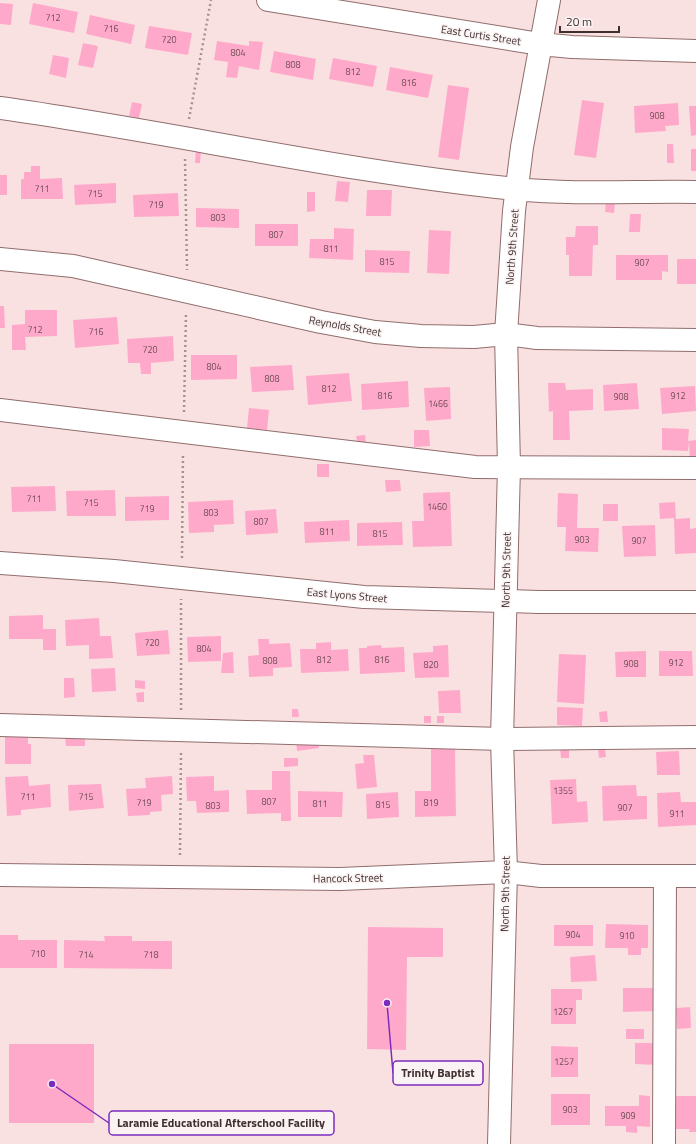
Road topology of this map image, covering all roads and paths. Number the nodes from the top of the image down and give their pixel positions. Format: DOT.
graph roads {
  1 [pos="268,0"];
  2 [pos="549,0"];
  3 [pos="540,44"];
  4 [pos="696,51"];
  5 [pos="0,108"];
  6 [pos="517,189"];
  7 [pos="696,192"];
  8 [pos="0,259"];
  9 [pos="506,334"];
  10 [pos="696,340"];
  11 [pos="0,410"];
  12 [pos="509,467"];
  13 [pos="696,468"];
  14 [pos="0,563"];
  15 [pos="506,601"];
  16 [pos="696,602"];
  17 [pos="0,725"];
  18 [pos="696,737"];
  19 [pos="502,739"];
  20 [pos="506,872"];
  21 [pos="0,875"];
  22 [pos="665,876"];
  23 [pos="696,876"];
  24 [pos="499,1144"];
  25 [pos="664,1144"];
  1 -- 3 [label="street, East Curtis Street"];
  2 -- 3 [label="street, North 9th Street"];
  3 -- 4 [label="street, East Curtis Street"];
  3 -- 6 [label="street, North 9th Street"];
  5 -- 6 [label="street"];
  6 -- 7 [label="street"];
  6 -- 9 [label="street, North 9th Street"];
  8 -- 9 [label="street, Reynolds Street"];
  9 -- 10 [label="street, Reynolds Street"];
  9 -- 12 [label="street, North 9th Street"];
  11 -- 12 [label="street"];
  12 -- 13 [label="street"];
  12 -- 15 [label="street, North 9th Street"];
  14 -- 15 [label="street, East Lyons Street"];
  15 -- 16 [label="street, East Lyons Street"];
  15 -- 19 [label="street, North 9th Street"];
  17 -- 19 [label="street"];
  18 -- 19 [label="street"];
  19 -- 20 [label="street, North 9th Street"];
  20 -- 21 [label="street, Hancock Street"];
  20 -- 22 [label="street, Hancock Street"];
  20 -- 24 [label="street, North 9th Street"];
  22 -- 23 [label="street, Hancock Street"];
  22 -- 25 [label="street"];
}
